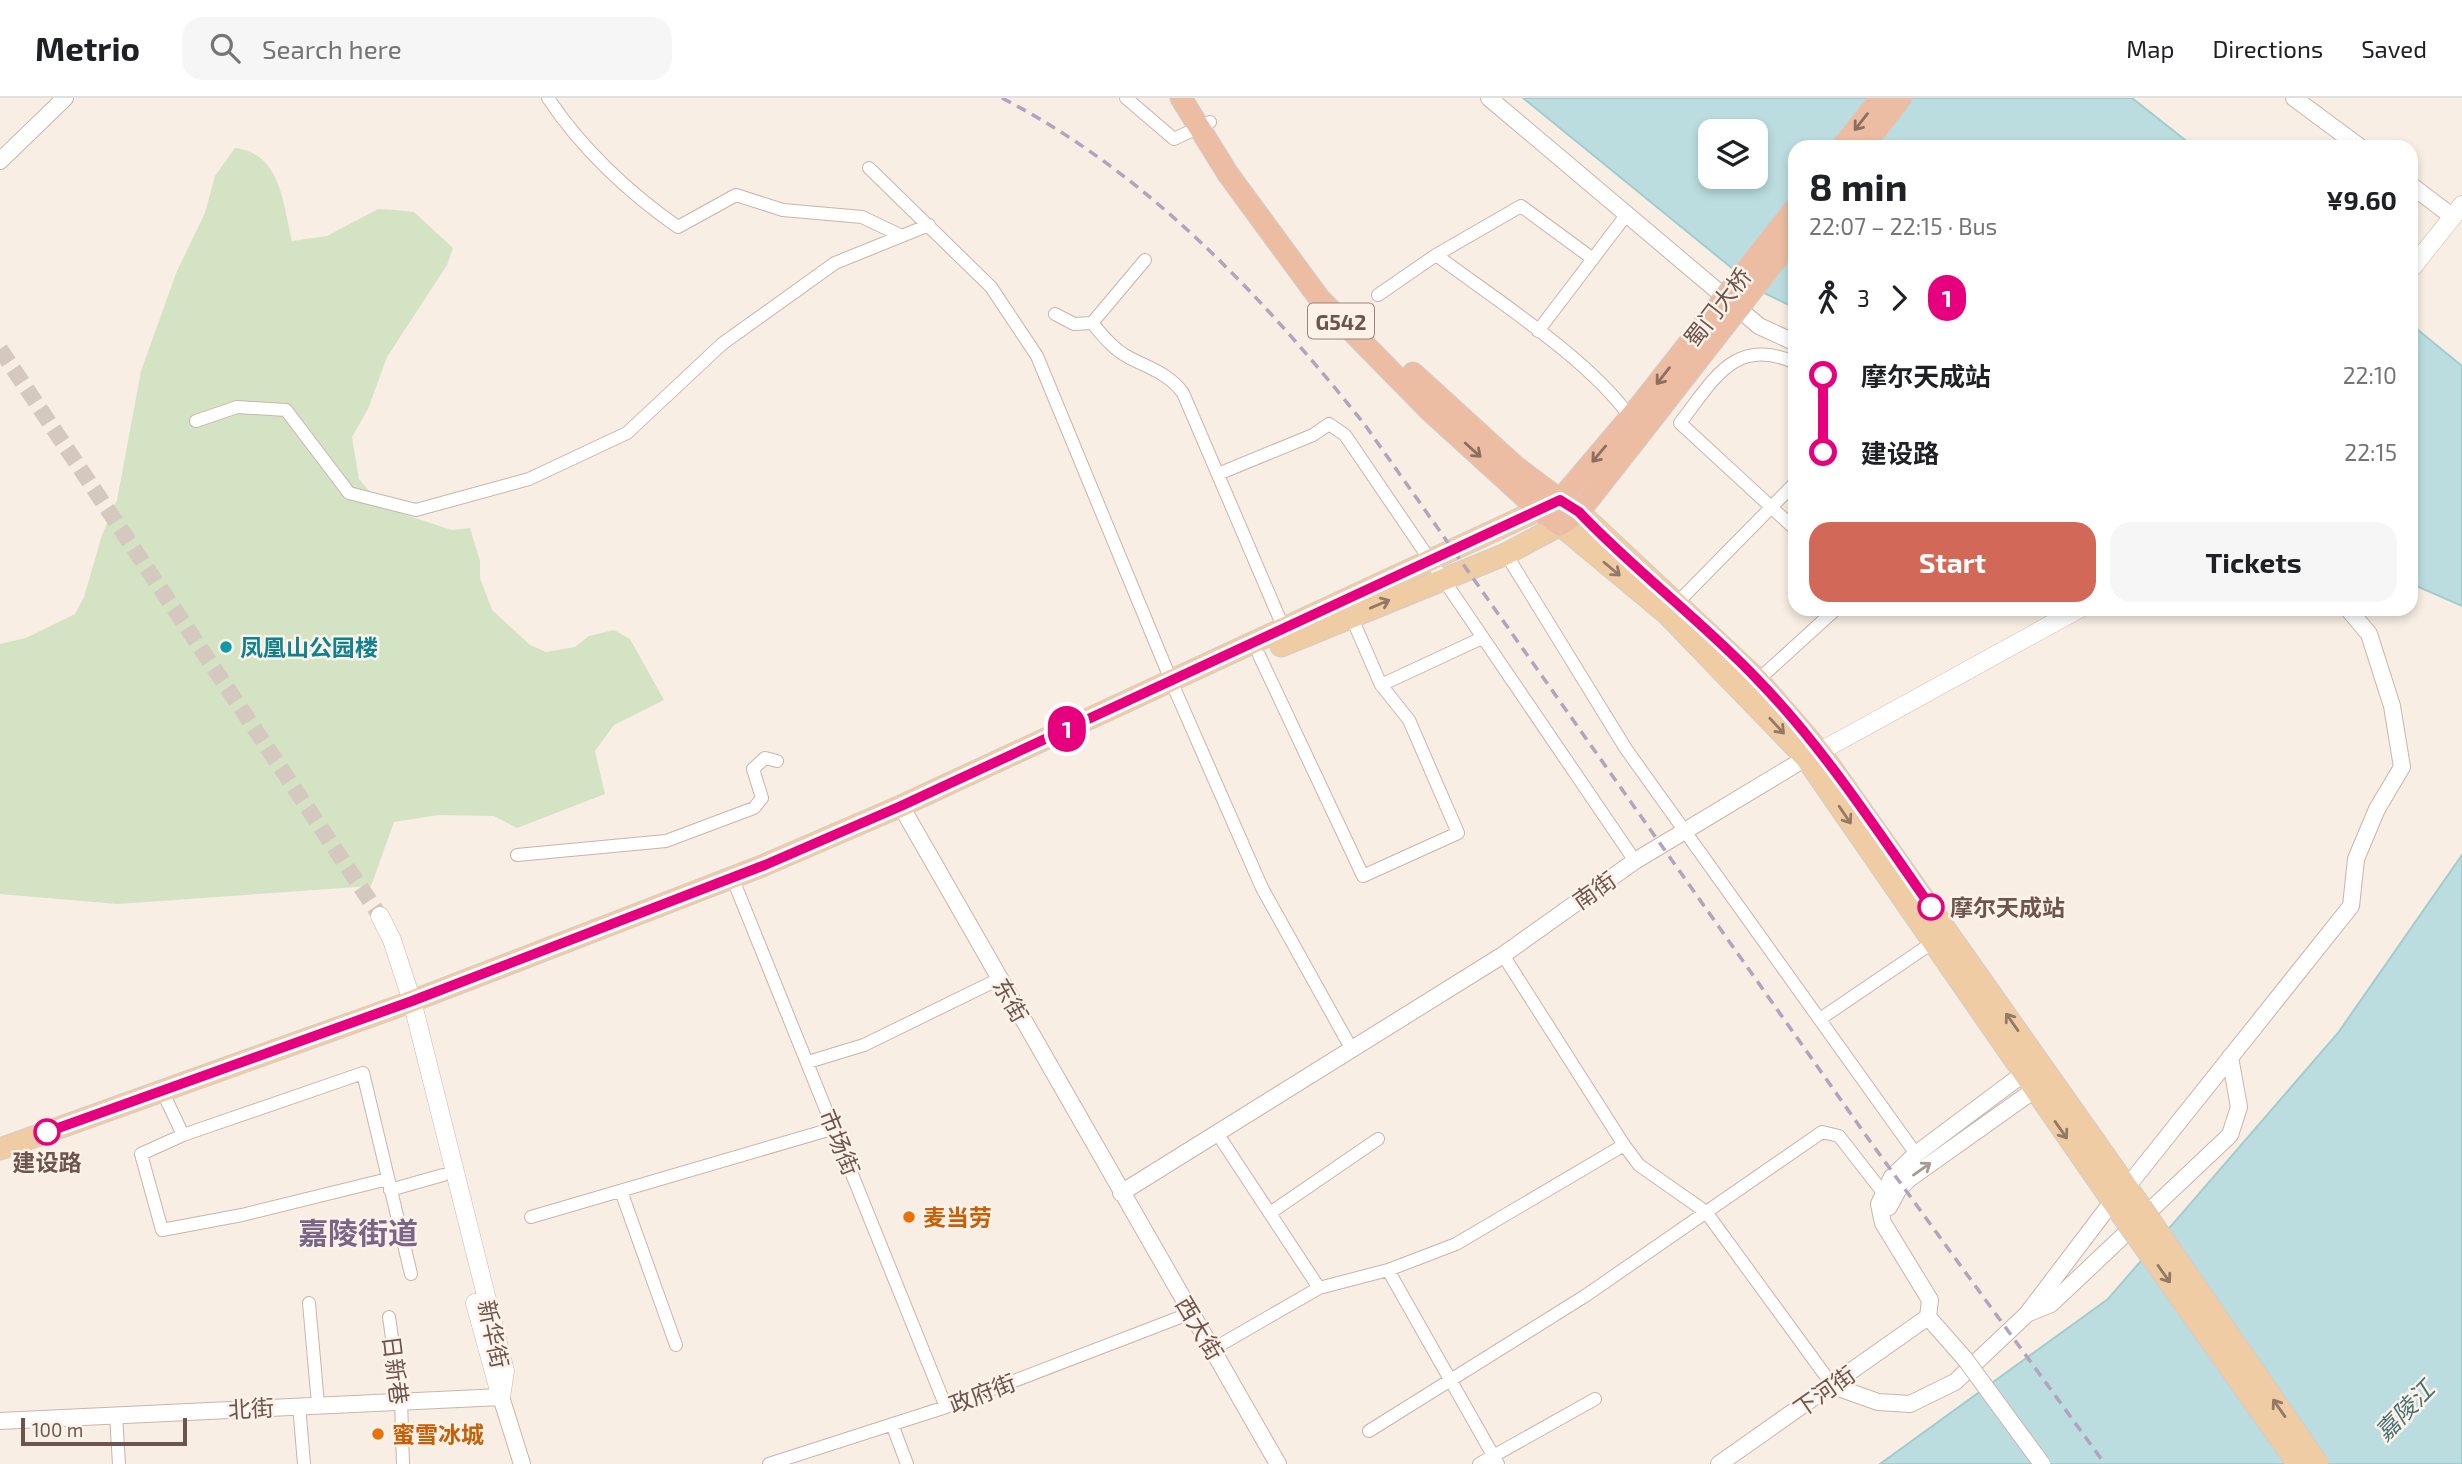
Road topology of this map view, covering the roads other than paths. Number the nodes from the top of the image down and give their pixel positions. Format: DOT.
graph roads {
  1 [pos="65,98"];
  2 [pos="548,98"];
  3 [pos="1126,98"];
  4 [pos="1181,98"];
  5 [pos="1195,98"];
  6 [pos="1489,98"];
  7 [pos="1881,98"];
  8 [pos="1902,98"];
  9 [pos="2294,98"];
  10 [pos="1205,125"];
  11 [pos="1848,140"];
  12 [pos="1869,140"];
  13 [pos="2351,140"];
  14 [pos="0,160"];
  15 [pos="869,167"];
  16 [pos="2418,190"];
  17 [pos="1628,214"];
  18 [pos="2459,215"];
  19 [pos="1788,218"];
  20 [pos="929,225"];
  21 [pos="902,236"];
  22 [pos="1788,243"];
  23 [pos="1436,255"];
  24 [pos="1145,260"];
  25 [pos="1592,260"];
  26 [pos="2418,260"];
  27 [pos="1378,295"];
  28 [pos="1055,314"];
  29 [pos="1092,323"];
  30 [pos="1538,331"];
  31 [pos="1788,339"];
  32 [pos="1788,361"];
  33 [pos="1640,415"];
  34 [pos="196,421"];
  35 [pos="1218,474"];
  36 [pos="1788,490"];
  37 [pos="1560,500"];
  38 [pos="1771,507"];
  39 [pos="1541,511"];
  40 [pos="1579,512"];
  41 [pos="1788,523"];
  42 [pos="1560,525"];
  43 [pos="1506,554"];
  44 [pos="1435,571"];
  45 [pos="1678,602"];
  46 [pos="1351,616"];
  47 [pos="1828,616"];
  48 [pos="2066,616"];
  49 [pos="2354,616"];
  50 [pos="1284,629"];
  51 [pos="1482,638"];
  52 [pos="1259,655"];
  53 [pos="1758,680"];
  54 [pos="1173,685"];
  55 [pos="1381,685"];
  56 [pos="1814,755"];
  57 [pos="777,761"];
  58 [pos="904,811"];
  59 [pos="1686,830"];
  60 [pos="517,855"];
  61 [pos="1635,861"];
  62 [pos="734,883"];
  63 [pos="1933,943"];
  64 [pos="1503,955"];
  65 [pos="999,979"];
  66 [pos="408,1009"];
  67 [pos="1820,1019"];
  68 [pos="1351,1048"];
  69 [pos="2231,1057"];
  70 [pos="808,1062"];
  71 [pos="2036,1076"];
  72 [pos="167,1101"];
  73 [pos="835,1128"];
  74 [pos="1217,1133"];
  75 [pos="183,1135"];
  76 [pos="1378,1139"];
  77 [pos="1624,1145"];
  78 [pos="0,1149"];
  79 [pos="1916,1154"];
  80 [pos="0,1161"];
  81 [pos="443,1175"];
  82 [pos="389,1185"];
  83 [pos="621,1191"];
  84 [pos="1121,1193"];
  85 [pos="1887,1198"];
  86 [pos="2126,1204"];
  87 [pos="1706,1212"];
  88 [pos="1270,1213"];
  89 [pos="531,1217"];
  90 [pos="1388,1270"];
  91 [pos="411,1274"];
  92 [pos="1319,1287"];
  93 [pos="309,1303"];
  94 [pos="1191,1313"];
  95 [pos="2026,1314"];
  96 [pos="389,1317"];
  97 [pos="1928,1317"];
  98 [pos="676,1345"];
  99 [pos="1213,1349"];
  100 [pos="1450,1380"];
  101 [pos="1833,1386"];
  102 [pos="501,1397"];
  103 [pos="1595,1399"];
  104 [pos="401,1400"];
  105 [pos="318,1404"];
  106 [pos="299,1405"];
  107 [pos="946,1407"];
  108 [pos="116,1415"];
  109 [pos="0,1420"];
  110 [pos="892,1424"];
  111 [pos="1369,1432"];
  112 [pos="1495,1460"];
  113 [pos="119,1464"];
  114 [pos="304,1464"];
  115 [pos="403,1464"];
  116 [pos="522,1464"];
  117 [pos="769,1464"];
  118 [pos="907,1464"];
  119 [pos="1278,1464"];
  120 [pos="1479,1464"];
  121 [pos="1719,1464"];
  122 [pos="2042,1464"];
  123 [pos="2298,1464"];
  124 [pos="2318,1464"];
  1 -- 14 [label="street"];
  2 -- 21 [label="street"];
  3 -- 10 [label="street"];
  4 -- 10 [label="highway, G542"];
  5 -- 10 [label="highway, G542"];
  6 -- 17 [label="street"];
  7 -- 11 [label="highway, one-way"];
  8 -- 12 [label="highway"];
  9 -- 13 [label="street"];
  10 -- 37 [label="highway, G542"];
  10 -- 39 [label="highway, G542, one-way"];
  15 -- 20 [label="street"];
  16 -- 18 [label="street"];
  17 -- 25 [label="street"];
  17 -- 31 [label="street"];
  18 -- 26 [label="main road"];
  19 -- 33 [label="highway, 蜀门大桥, one-way, bridge"];
  20 -- 21 [label="street"];
  20 -- 54 [label="street"];
  21 -- 34 [label="street"];
  22 -- 33 [label="highway, 蜀门大桥, bridge"];
  23 -- 25 [label="street"];
  23 -- 27 [label="street"];
  23 -- 30 [label="street"];
  24 -- 29 [label="street"];
  25 -- 30 [label="street"];
  28 -- 29 [label="street"];
  29 -- 35 [label="street"];
  30 -- 33 [label="street"];
  32 -- 38 [label="street"];
  33 -- 37 [label="highway, one-way"];
  33 -- 40 [label="highway"];
  35 -- 44 [label="street"];
  35 -- 50 [label="street"];
  36 -- 38 [label="street"];
  37 -- 39 [label="main road"];
  37 -- 40 [label="main road"];
  38 -- 41 [label="street"];
  38 -- 45 [label="street"];
  39 -- 42 [label="highway, G542"];
  39 -- 44 [label="main road"];
  40 -- 42 [label="highway"];
  40 -- 45 [label="main road"];
  42 -- 43 [label="main road"];
  42 -- 56 [label="main road, one-way"];
  43 -- 44 [label="main road"];
  43 -- 59 [label="street"];
  46 -- 44 [label="main road, one-way"];
  44 -- 50 [label="main road"];
  44 -- 51 [label="street"];
  45 -- 53 [label="main road"];
  46 -- 52 [label="main road"];
  46 -- 55 [label="street"];
  47 -- 53 [label="street"];
  48 -- 56 [label="main road, 南街"];
  49 -- 69 [label="street"];
  50 -- 54 [label="main road"];
  51 -- 55 [label="street"];
  51 -- 61 [label="street"];
  52 -- 54 [label="main road"];
  52 -- 55 [label="street"];
  53 -- 56 [label="main road"];
  54 -- 58 [label="main road"];
  54 -- 68 [label="street"];
  56 -- 59 [label="street, 南街"];
  56 -- 63 [label="main road, one-way"];
  71 -- 56 [label="main road, one-way"];
  57 -- 60 [label="street"];
  58 -- 62 [label="main road"];
  58 -- 65 [label="street, 东街"];
  59 -- 61 [label="street, 南街"];
  59 -- 67 [label="street"];
  61 -- 64 [label="street, 南街"];
  62 -- 66 [label="main road"];
  62 -- 70 [label="street, 市场街"];
  63 -- 67 [label="street"];
  63 -- 71 [label="main road"];
  64 -- 68 [label="street, 南街"];
  64 -- 77 [label="street"];
  65 -- 70 [label="street"];
  65 -- 84 [label="street, 东街"];
  66 -- 72 [label="main road"];
  66 -- 78 [label="main road"];
  66 -- 81 [label="main road, 新华街"];
  66 -- 102 [label="main road, 新华街"];
  67 -- 79 [label="street"];
  68 -- 74 [label="street, 南街"];
  69 -- 86 [label="street"];
  69 -- 95 [label="street"];
  70 -- 73 [label="street, 市场街"];
  71 -- 79 [label="street"];
  85 -- 71 [label="street, one-way"];
  71 -- 86 [label="main road"];
  72 -- 75 [label="street"];
  72 -- 80 [label="main road"];
  73 -- 83 [label="street"];
  73 -- 107 [label="street, 市场街"];
  74 -- 84 [label="street, 南街"];
  74 -- 88 [label="street"];
  75 -- 82 [label="street"];
  75 -- 82 [label="street"];
  76 -- 88 [label="street"];
  77 -- 87 [label="street"];
  77 -- 90 [label="street"];
  79 -- 85 [label="street"];
  81 -- 82 [label="street"];
  81 -- 102 [label="main road, 新华街"];
  82 -- 91 [label="street"];
  83 -- 89 [label="street"];
  83 -- 98 [label="street"];
  84 -- 94 [label="street, 西大街"];
  85 -- 87 [label="street"];
  85 -- 97 [label="street"];
  86 -- 95 [label="street"];
  86 -- 123 [label="main road, one-way, bridge"];
  124 -- 86 [label="main road, one-way, bridge"];
  87 -- 100 [label="street"];
  87 -- 101 [label="street"];
  88 -- 92 [label="street"];
  90 -- 92 [label="street"];
  90 -- 100 [label="street"];
  92 -- 99 [label="street"];
  93 -- 105 [label="street"];
  94 -- 99 [label="street, 西大街"];
  94 -- 107 [label="street, 政府街"];
  95 -- 101 [label="street"];
  96 -- 104 [label="street, 日新巷"];
  97 -- 101 [label="street, 下河街"];
  97 -- 122 [label="street, bridge"];
  99 -- 119 [label="street, 西大街"];
  100 -- 111 [label="street"];
  100 -- 112 [label="street"];
  101 -- 121 [label="street, 下河街"];
  102 -- 104 [label="street, 北街"];
  102 -- 116 [label="street"];
  103 -- 112 [label="street"];
  104 -- 105 [label="street, 北街"];
  104 -- 115 [label="street, 日新巷"];
  105 -- 106 [label="street, 北街"];
  106 -- 108 [label="street, 北街"];
  106 -- 114 [label="street"];
  107 -- 110 [label="street, 政府街"];
  108 -- 109 [label="street, 北街"];
  108 -- 113 [label="street"];
  110 -- 117 [label="street, 政府街"];
  110 -- 118 [label="street"];
  112 -- 120 [label="street"];
}
